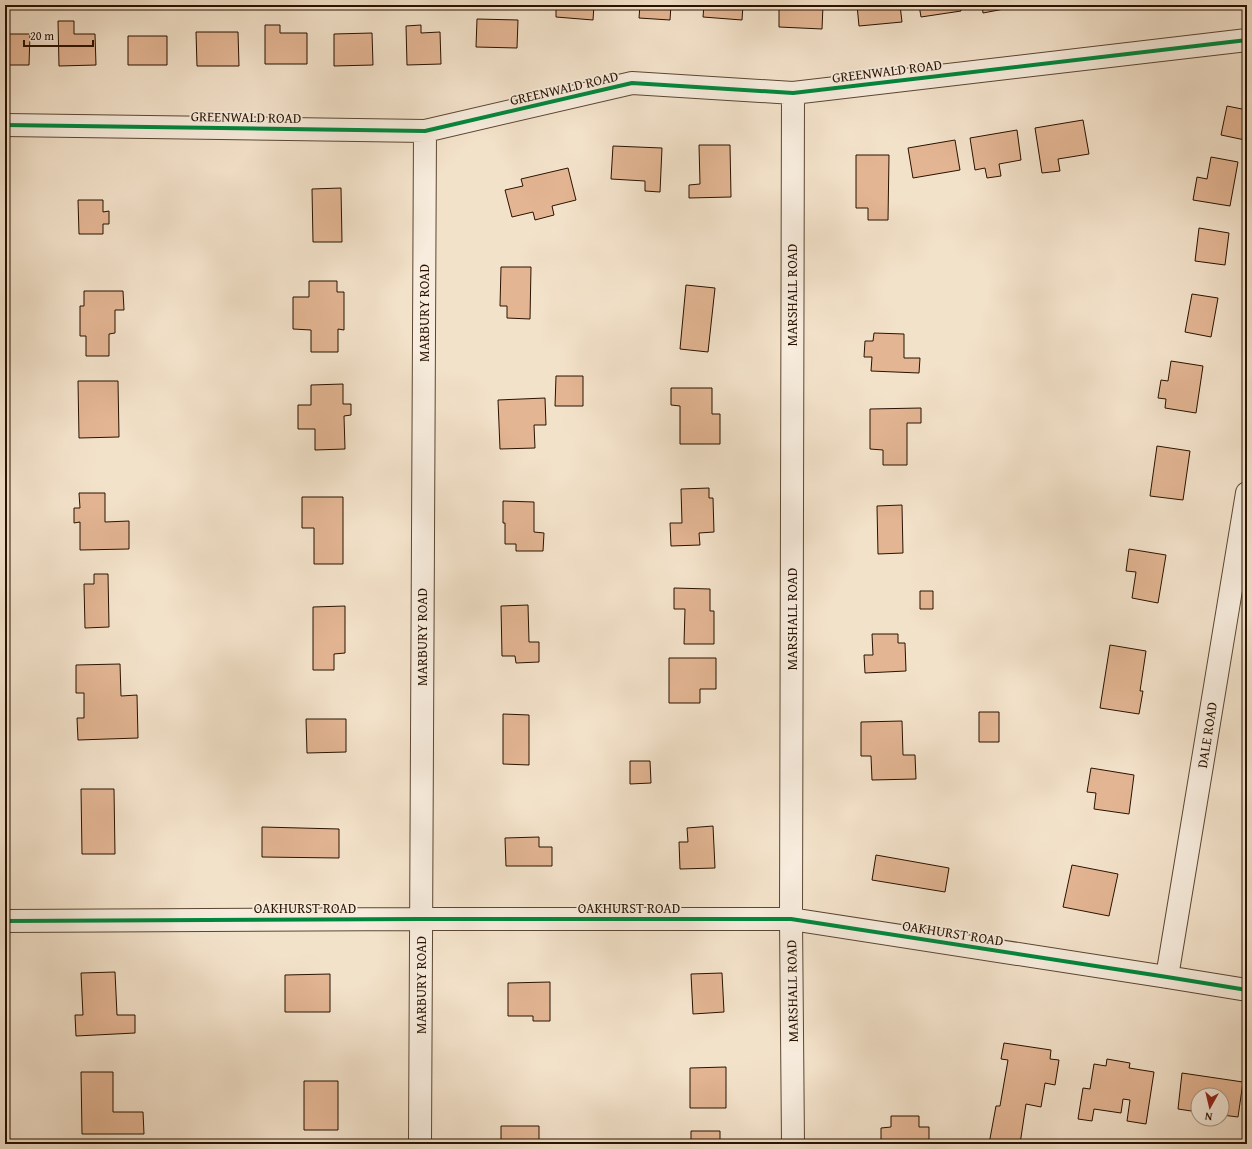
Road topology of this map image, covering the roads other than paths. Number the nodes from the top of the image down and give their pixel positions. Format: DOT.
graph roads {
  1 [pos="1247,40"];
  2 [pos="793,93"];
  3 [pos="5,125"];
  4 [pos="425,130"];
  5 [pos="1247,493"];
  6 [pos="421,919"];
  7 [pos="791,919"];
  8 [pos="5,921"];
  9 [pos="1167,977"];
  10 [pos="1247,990"];
  11 [pos="420,1144"];
  12 [pos="793,1144"];
  1 -- 2 [label="street, GREENWALD ROAD"];
  2 -- 4 [label="street, GREENWALD ROAD"];
  2 -- 7 [label="street, MARSHALL ROAD"];
  3 -- 4 [label="street, GREENWALD ROAD"];
  4 -- 6 [label="street, MARBURY ROAD"];
  5 -- 9 [label="street, DALE ROAD"];
  6 -- 7 [label="street, OAKHURST ROAD"];
  6 -- 8 [label="street, OAKHURST ROAD"];
  6 -- 11 [label="street, MARBURY ROAD"];
  7 -- 9 [label="street, OAKHURST ROAD"];
  7 -- 12 [label="street, MARSHALL ROAD"];
  9 -- 10 [label="street, OAKHURST ROAD"];
}
